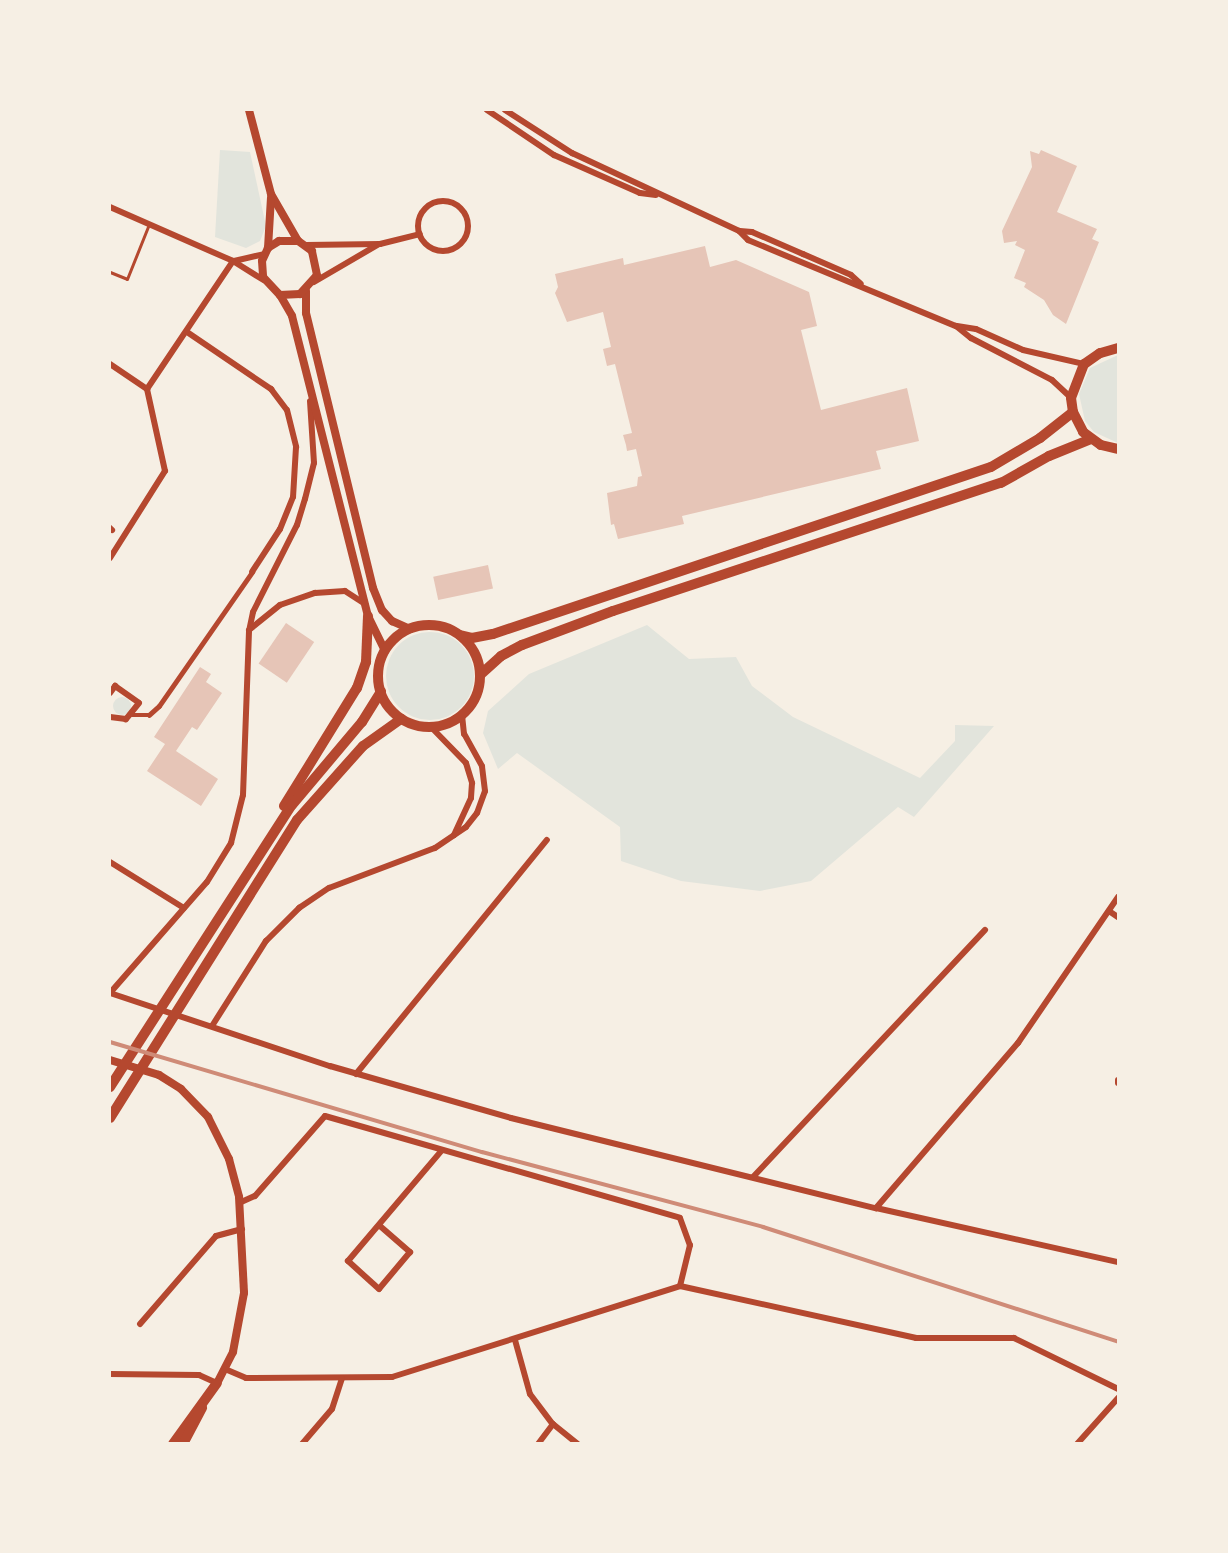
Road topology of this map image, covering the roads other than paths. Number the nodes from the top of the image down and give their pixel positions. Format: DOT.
graph roads {
  1 [pos="249,110"];
  2 [pos="487,110"];
  3 [pos="506,110"];
  4 [pos="270,194"];
  5 [pos="656,195"];
  6 [pos="110,207"];
  7 [pos="149,224"];
  8 [pos="420,234"];
  9 [pos="302,243"];
  10 [pos="380,244"];
  11 [pos="267,251"];
  12 [pos="233,261"];
  13 [pos="110,272"];
  14 [pos="264,280"];
  15 [pos="314,282"];
  16 [pos="306,291"];
  17 [pos="280,295"];
  18 [pos="956,326"];
  19 [pos="187,332"];
  20 [pos="1119,348"];
  21 [pos="110,364"];
  22 [pos="1084,364"];
  23 [pos="309,382"];
  24 [pos="147,389"];
  25 [pos="1071,398"];
  26 [pos="1072,412"];
  27 [pos="1091,440"];
  28 [pos="1119,449"];
  29 [pos="110,558"];
  30 [pos="252,572"];
  31 [pos="364,604"];
  32 [pos="368,616"];
  33 [pos="410,629"];
  34 [pos="249,631"];
  35 [pos="460,635"];
  36 [pos="385,651"];
  37 [pos="480,675"];
  38 [pos="381,692"];
  39 [pos="110,693"];
  40 [pos="132,715"];
  41 [pos="462,716"];
  42 [pos="110,717"];
  43 [pos="401,719"];
  44 [pos="431,727"];
  45 [pos="452,838"];
  46 [pos="547,840"];
  47 [pos="110,862"];
  48 [pos="1119,897"];
  49 [pos="184,908"];
  50 [pos="1109,911"];
  51 [pos="1119,917"];
  52 [pos="210,928"];
  53 [pos="985,930"];
  54 [pos="110,993"];
  55 [pos="212,1026"];
  56 [pos="110,1060"];
  57 [pos="356,1074"];
  58 [pos="112,1083"];
  59 [pos="110,1118"];
  60 [pos="442,1150"];
  61 [pos="753,1177"];
  62 [pos="239,1203"];
  63 [pos="876,1208"];
  64 [pos="380,1226"];
  65 [pos="242,1229"];
  66 [pos="1119,1262"];
  67 [pos="680,1286"];
  68 [pos="140,1324"];
  69 [pos="515,1340"];
  70 [pos="225,1370"];
  71 [pos="110,1374"];
  72 [pos="342,1379"];
  73 [pos="217,1383"];
  74 [pos="1119,1389"];
  75 [pos="1119,1398"];
  76 [pos="202,1407"];
  77 [pos="554,1424"];
  78 [pos="173,1443"];
  79 [pos="183,1443"];
  80 [pos="302,1443"];
  81 [pos="538,1443"];
  82 [pos="578,1443"];
  83 [pos="1077,1443"];
  1 -- 4 [label="street"];
  2 -- 5 [label="street"];
  3 -- 5 [label="street"];
  4 -- 9 [label="street"];
  4 -- 11 [label="street"];
  5 -- 18 [label="street"];
  6 -- 7 [label="street"];
  7 -- 12 [label="street"];
  7 -- 13 [label="lane"];
  8 -- 8 [label="street"];
  8 -- 10 [label="street"];
  9 -- 10 [label="street"];
  9 -- 11 [label="street"];
  9 -- 15 [label="street"];
  10 -- 15 [label="street"];
  11 -- 12 [label="street"];
  11 -- 14 [label="street"];
  12 -- 14 [label="street"];
  12 -- 19 [label="street"];
  14 -- 17 [label="street"];
  15 -- 16 [label="street"];
  16 -- 17 [label="street"];
  16 -- 33 [label="street"];
  17 -- 23 [label="street"];
  18 -- 22 [label="street"];
  18 -- 25 [label="street"];
  19 -- 24 [label="street"];
  19 -- 30 [label="street"];
  20 -- 22 [label="main road"];
  21 -- 24 [label="street"];
  22 -- 25 [label="main road"];
  23 -- 31 [label="street"];
  23 -- 34 [label="street"];
  24 -- 29 [label="street"];
  25 -- 26 [label="main road"];
  26 -- 27 [label="main road"];
  26 -- 35 [label="main road"];
  27 -- 28 [label="main road"];
  27 -- 37 [label="main road"];
  30 -- 40 [label="street"];
  31 -- 32 [label="street"];
  31 -- 34 [label="street"];
  32 -- 36 [label="street"];
  32 -- 52 [label="main road"];
  33 -- 35 [label="main road"];
  33 -- 36 [label="main road"];
  34 -- 49 [label="street"];
  35 -- 37 [label="main road"];
  36 -- 38 [label="main road"];
  37 -- 41 [label="main road"];
  38 -- 43 [label="main road"];
  38 -- 52 [label="main road"];
  39 -- 40 [label="street"];
  40 -- 42 [label="street"];
  41 -- 44 [label="main road"];
  41 -- 45 [label="street"];
  43 -- 44 [label="main road"];
  43 -- 59 [label="main road"];
  44 -- 45 [label="street"];
  45 -- 55 [label="street"];
  46 -- 57 [label="street"];
  47 -- 49 [label="street"];
  48 -- 50 [label="street"];
  49 -- 54 [label="street"];
  50 -- 51 [label="street"];
  50 -- 63 [label="street"];
  52 -- 58 [label="main road"];
  53 -- 61 [label="street"];
  54 -- 55 [label="street"];
  55 -- 57 [label="street"];
  56 -- 62 [label="street"];
  57 -- 61 [label="street"];
  60 -- 62 [label="street"];
  60 -- 64 [label="street"];
  60 -- 67 [label="street"];
  61 -- 63 [label="street"];
  62 -- 65 [label="street"];
  63 -- 66 [label="street"];
  64 -- 64 [label="street"];
  65 -- 68 [label="street"];
  65 -- 70 [label="street"];
  67 -- 69 [label="street"];
  67 -- 74 [label="street"];
  69 -- 72 [label="street"];
  69 -- 77 [label="street"];
  70 -- 72 [label="street"];
  70 -- 73 [label="street"];
  71 -- 73 [label="street"];
  72 -- 80 [label="street"];
  73 -- 76 [label="main road"];
  75 -- 83 [label="street"];
  76 -- 78 [label="main road"];
  76 -- 79 [label="main road"];
  77 -- 81 [label="street"];
  77 -- 82 [label="street"];
}
